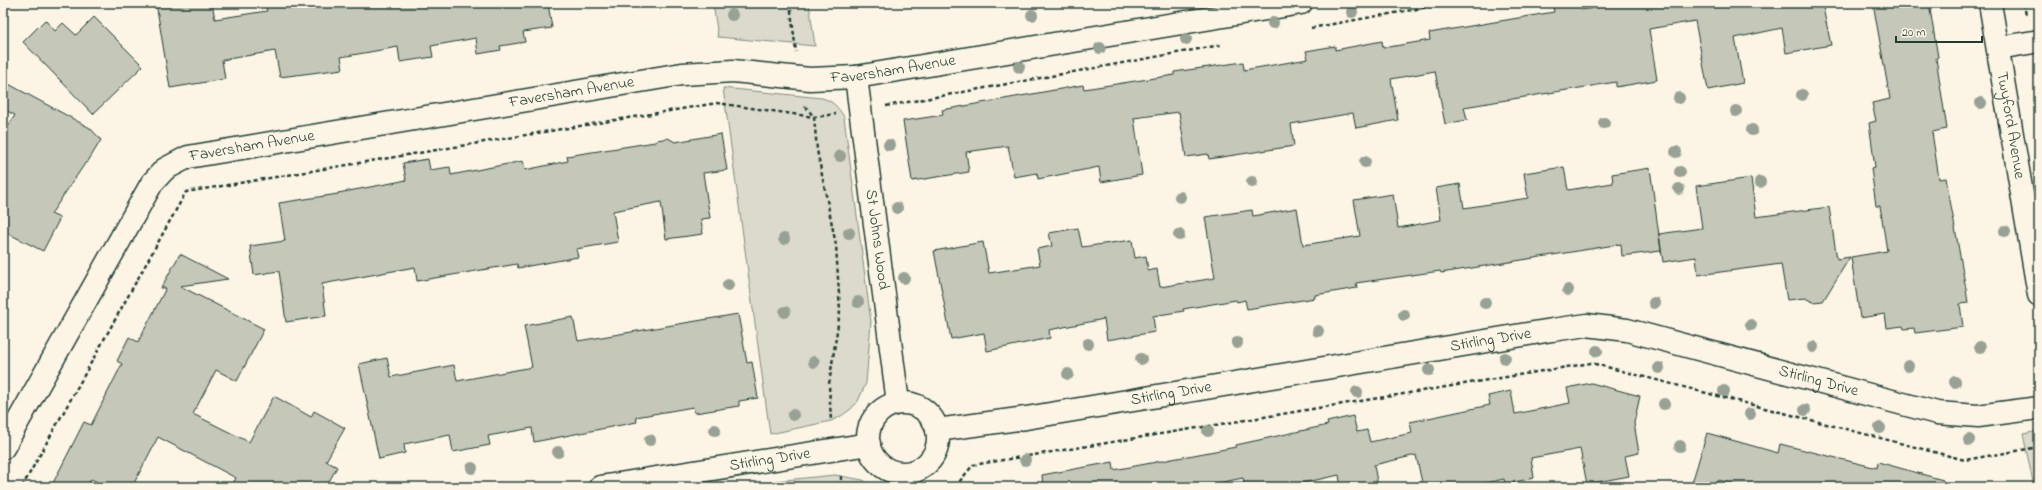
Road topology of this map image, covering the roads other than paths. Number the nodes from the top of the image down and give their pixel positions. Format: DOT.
graph roads {
  1 [pos="1301,3"];
  2 [pos="1990,3"];
  3 [pos="2039,41"];
  4 [pos="1998,48"];
  5 [pos="856,76"];
  6 [pos="2039,295"];
  7 [pos="898,404"];
  8 [pos="2039,408"];
  9 [pos="937,430"];
  10 [pos="869,444"];
  11 [pos="3,448"];
  12 [pos="911,480"];
  13 [pos="634,484"];
  14 [pos="600,487"];
  1 -- 5 [label="street, Faversham Avenue"];
  2 -- 4 [label="street, Twyford Avenue"];
  3 -- 4 [label="street"];
  4 -- 6 [label="street, Twyford Avenue"];
  5 -- 7 [label="street, St Johns Wood"];
  5 -- 11 [label="street, Faversham Avenue"];
  7 -- 9 [label="street"];
  7 -- 10 [label="street"];
  8 -- 9 [label="street, Stirling Drive"];
  9 -- 12 [label="street"];
  10 -- 12 [label="street"];
  10 -- 13 [label="street, Stirling Drive"];
  13 -- 14 [label="street, Stirling Drive"];
}
